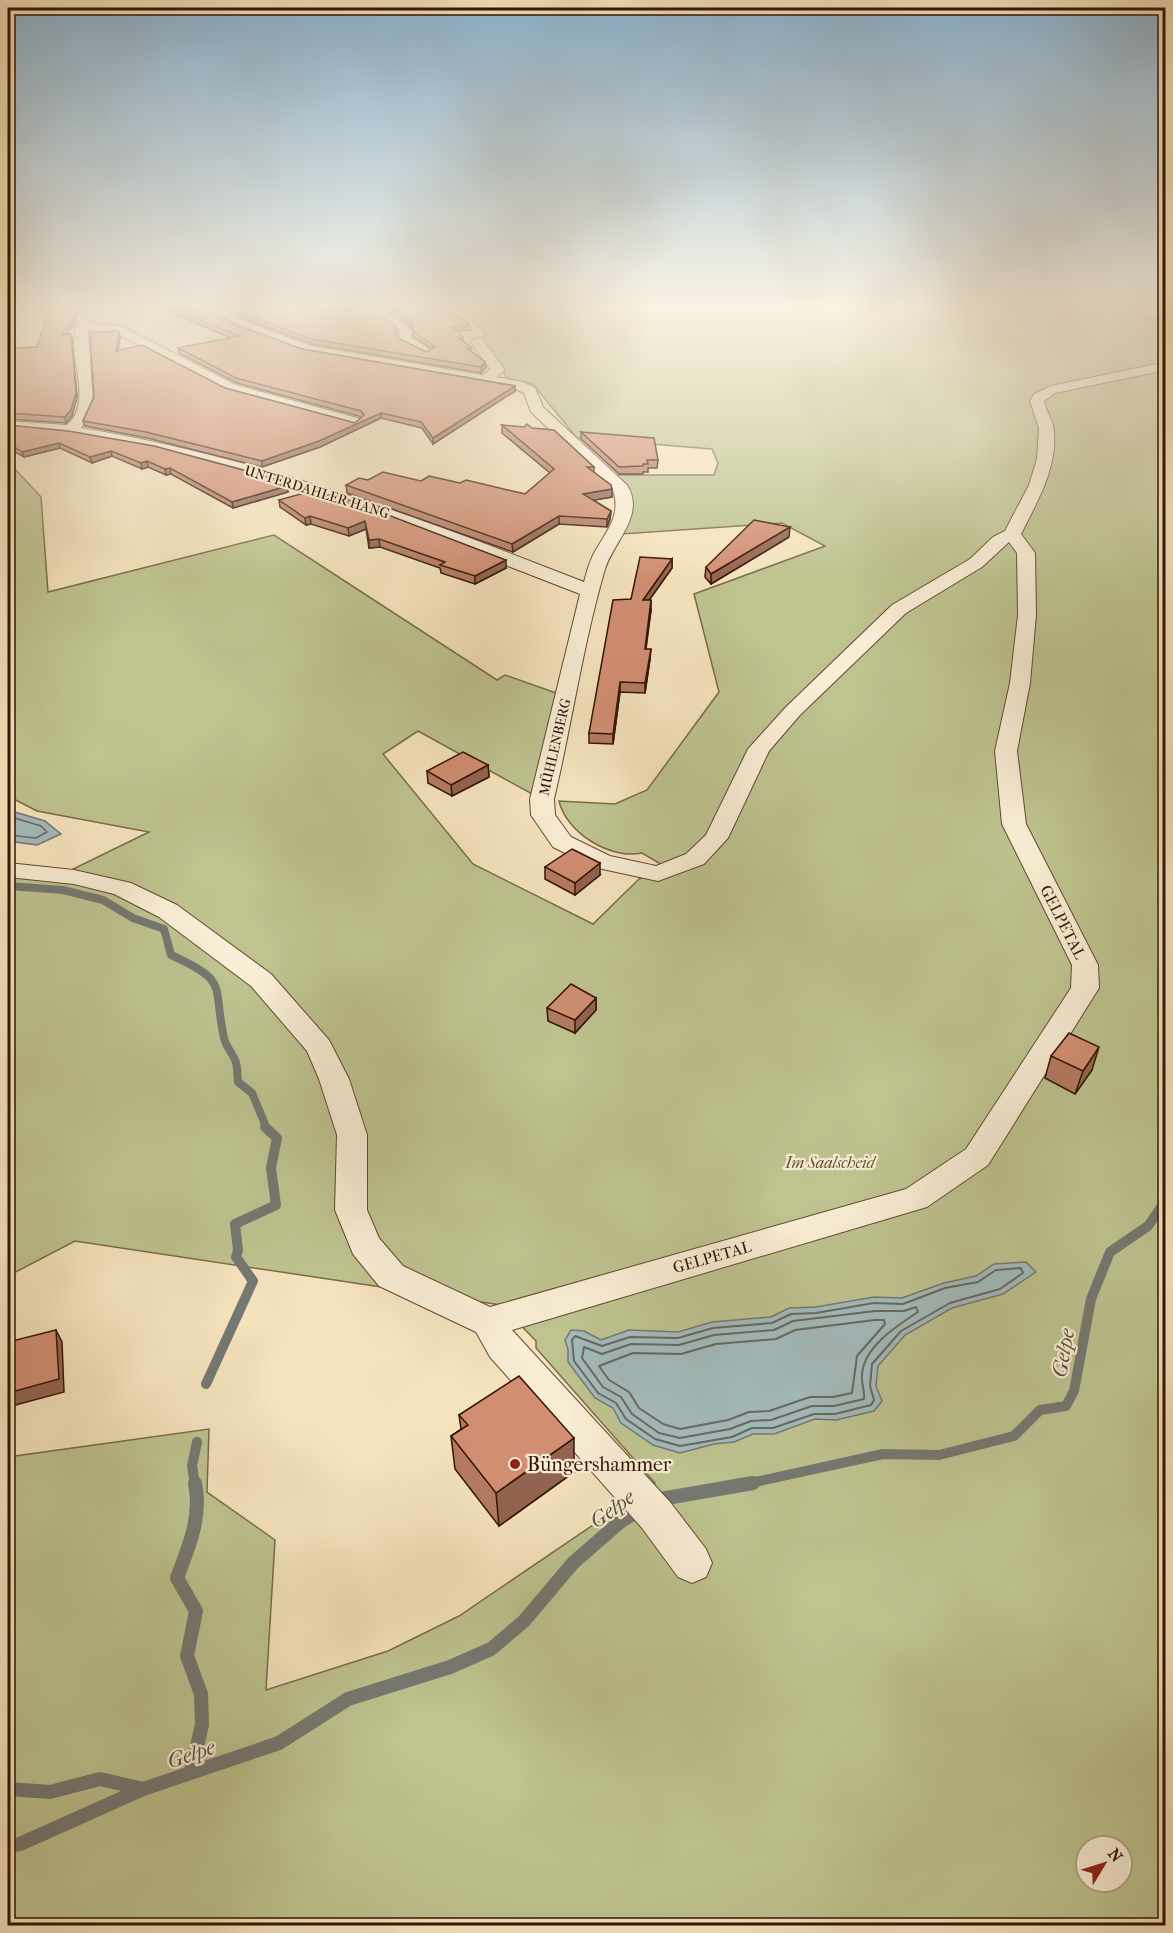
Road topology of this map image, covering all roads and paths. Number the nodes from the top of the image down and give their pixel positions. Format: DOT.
graph roads {
  1 [pos="85,399"];
  2 [pos="272,399"];
  3 [pos="533,399"];
  4 [pos="1039,399"];
  5 [pos="356,422"];
  6 [pos="8,424"];
  7 [pos="70,430"];
  8 [pos="1012,534"];
  9 [pos="590,591"];
  10 [pos="8,870"];
  11 [pos="488,1322"];
  12 [pos="692,1563"];
  1 -- 7 [label="street"];
  2 -- 5 [label="street"];
  3 -- 9 [label="street, MÜHLENBERG"];
  4 -- 8 [label="street"];
  6 -- 7 [label="street, UNTERDAHLER HANG"];
  7 -- 9 [label="street, UNTERDAHLER HANG"];
  8 -- 9 [label="street, MÜHLENBERG"];
  8 -- 11 [label="street, GELPETAL"];
  10 -- 11 [label="street"];
  11 -- 12 [label="street"];
}
